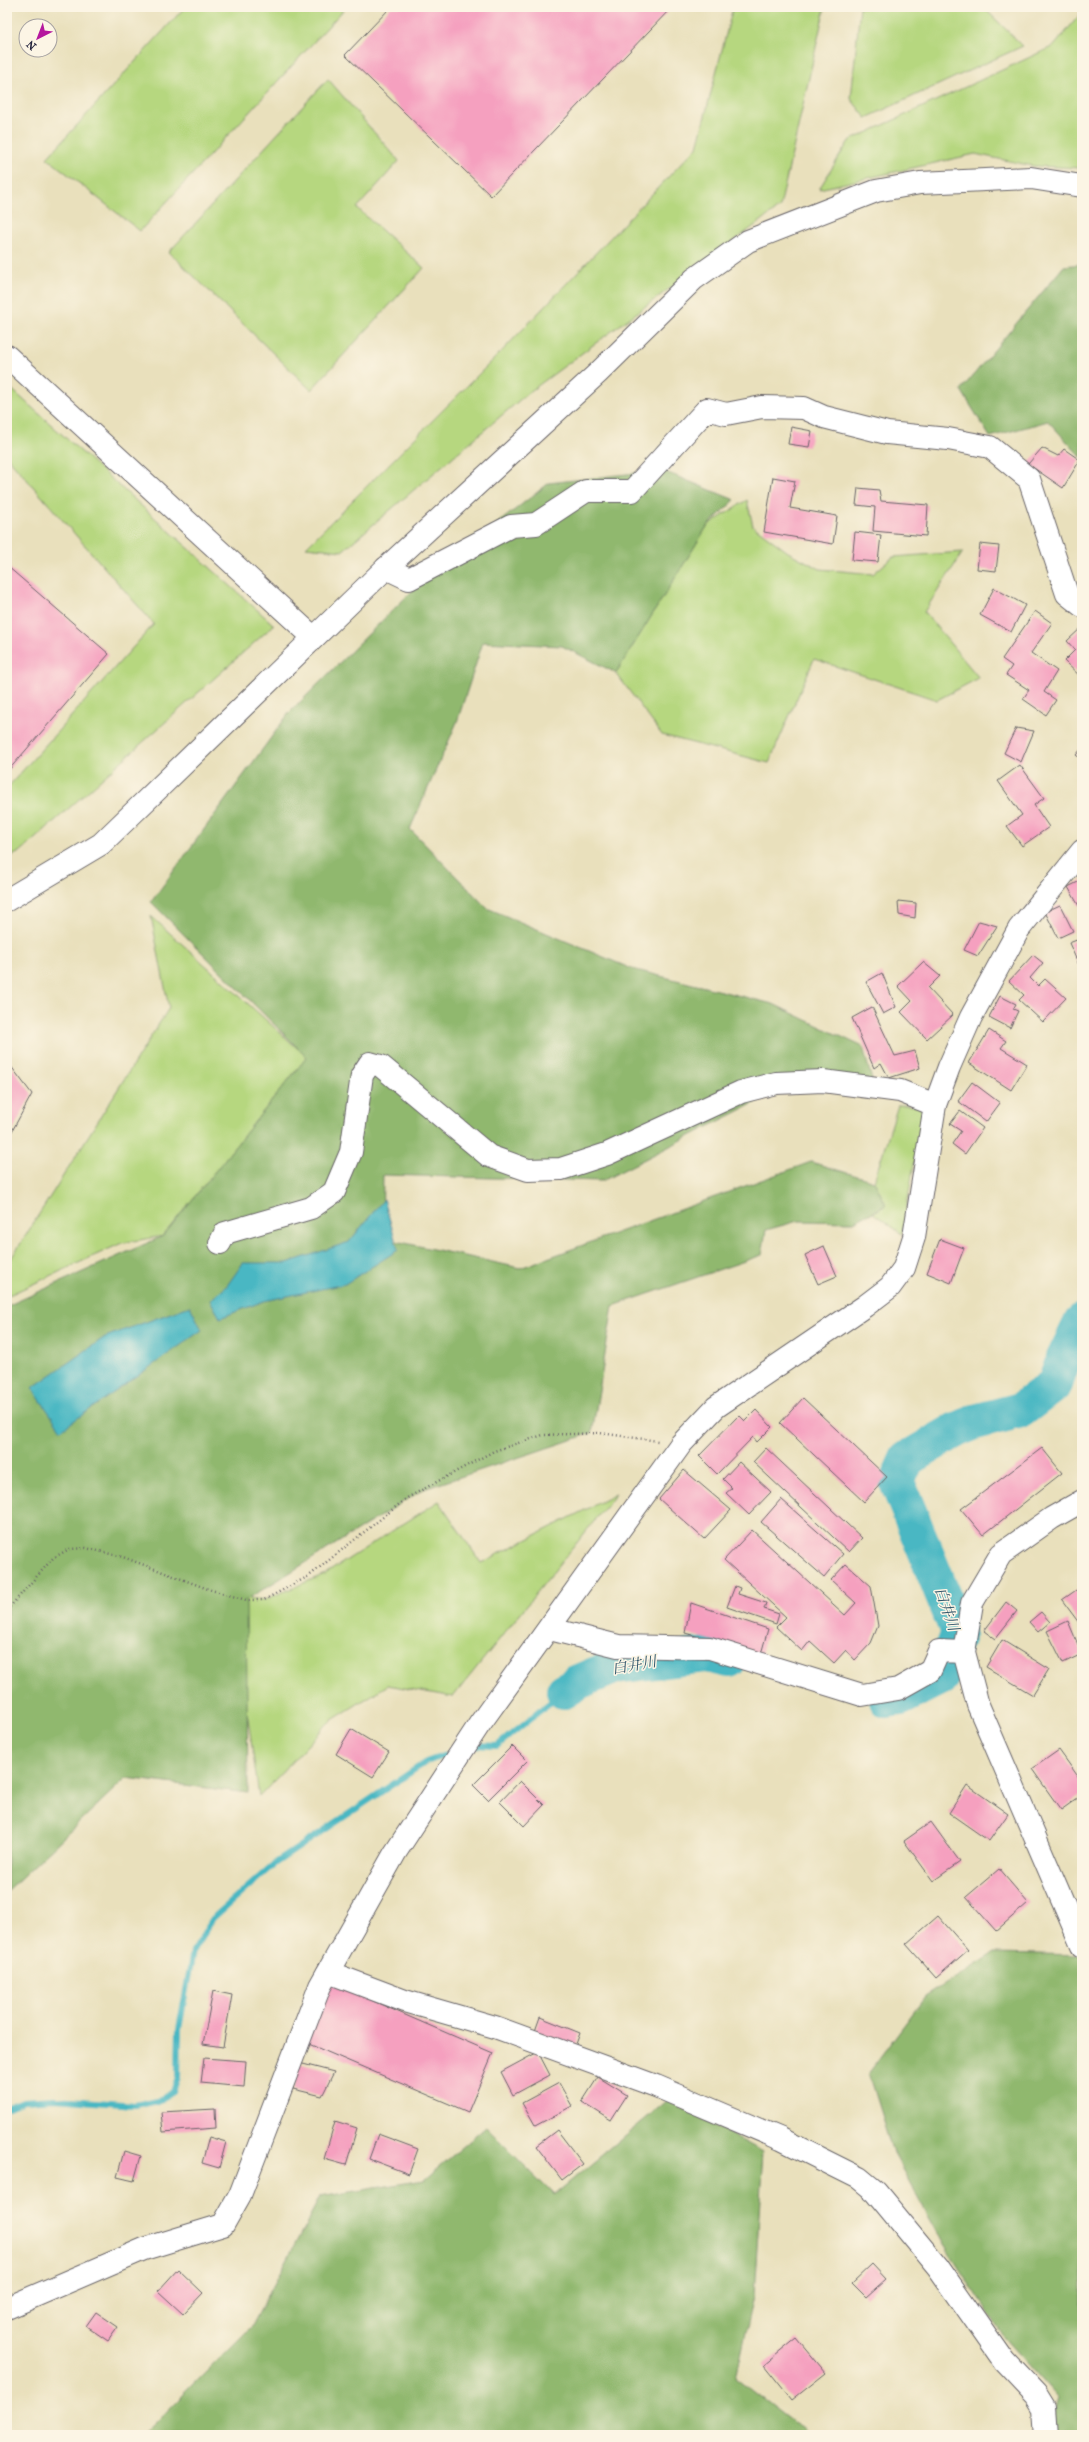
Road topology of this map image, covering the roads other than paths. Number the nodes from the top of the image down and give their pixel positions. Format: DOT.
graph roads {
  1 [pos="1082,186"];
  2 [pos="7,356"];
  3 [pos="386,568"];
  4 [pos="1082,606"];
  5 [pos="312,637"];
  6 [pos="1082,851"];
  7 [pos="7,900"];
  8 [pos="935,1105"];
  9 [pos="220,1243"];
  10 [pos="1082,1501"];
  11 [pos="550,1629"];
  12 [pos="964,1652"];
  13 [pos="1082,1946"];
  14 [pos="328,1972"];
  15 [pos="7,2308"];
  16 [pos="1046,2435"];
  1 -- 3 [label="street"];
  2 -- 5 [label="street"];
  3 -- 4 [label="street"];
  3 -- 5 [label="street"];
  5 -- 7 [label="street"];
  6 -- 8 [label="street"];
  8 -- 9 [label="street"];
  8 -- 11 [label="street"];
  10 -- 12 [label="street"];
  11 -- 12 [label="street"];
  11 -- 14 [label="street"];
  12 -- 13 [label="street"];
  14 -- 15 [label="street"];
  14 -- 16 [label="street"];
}
